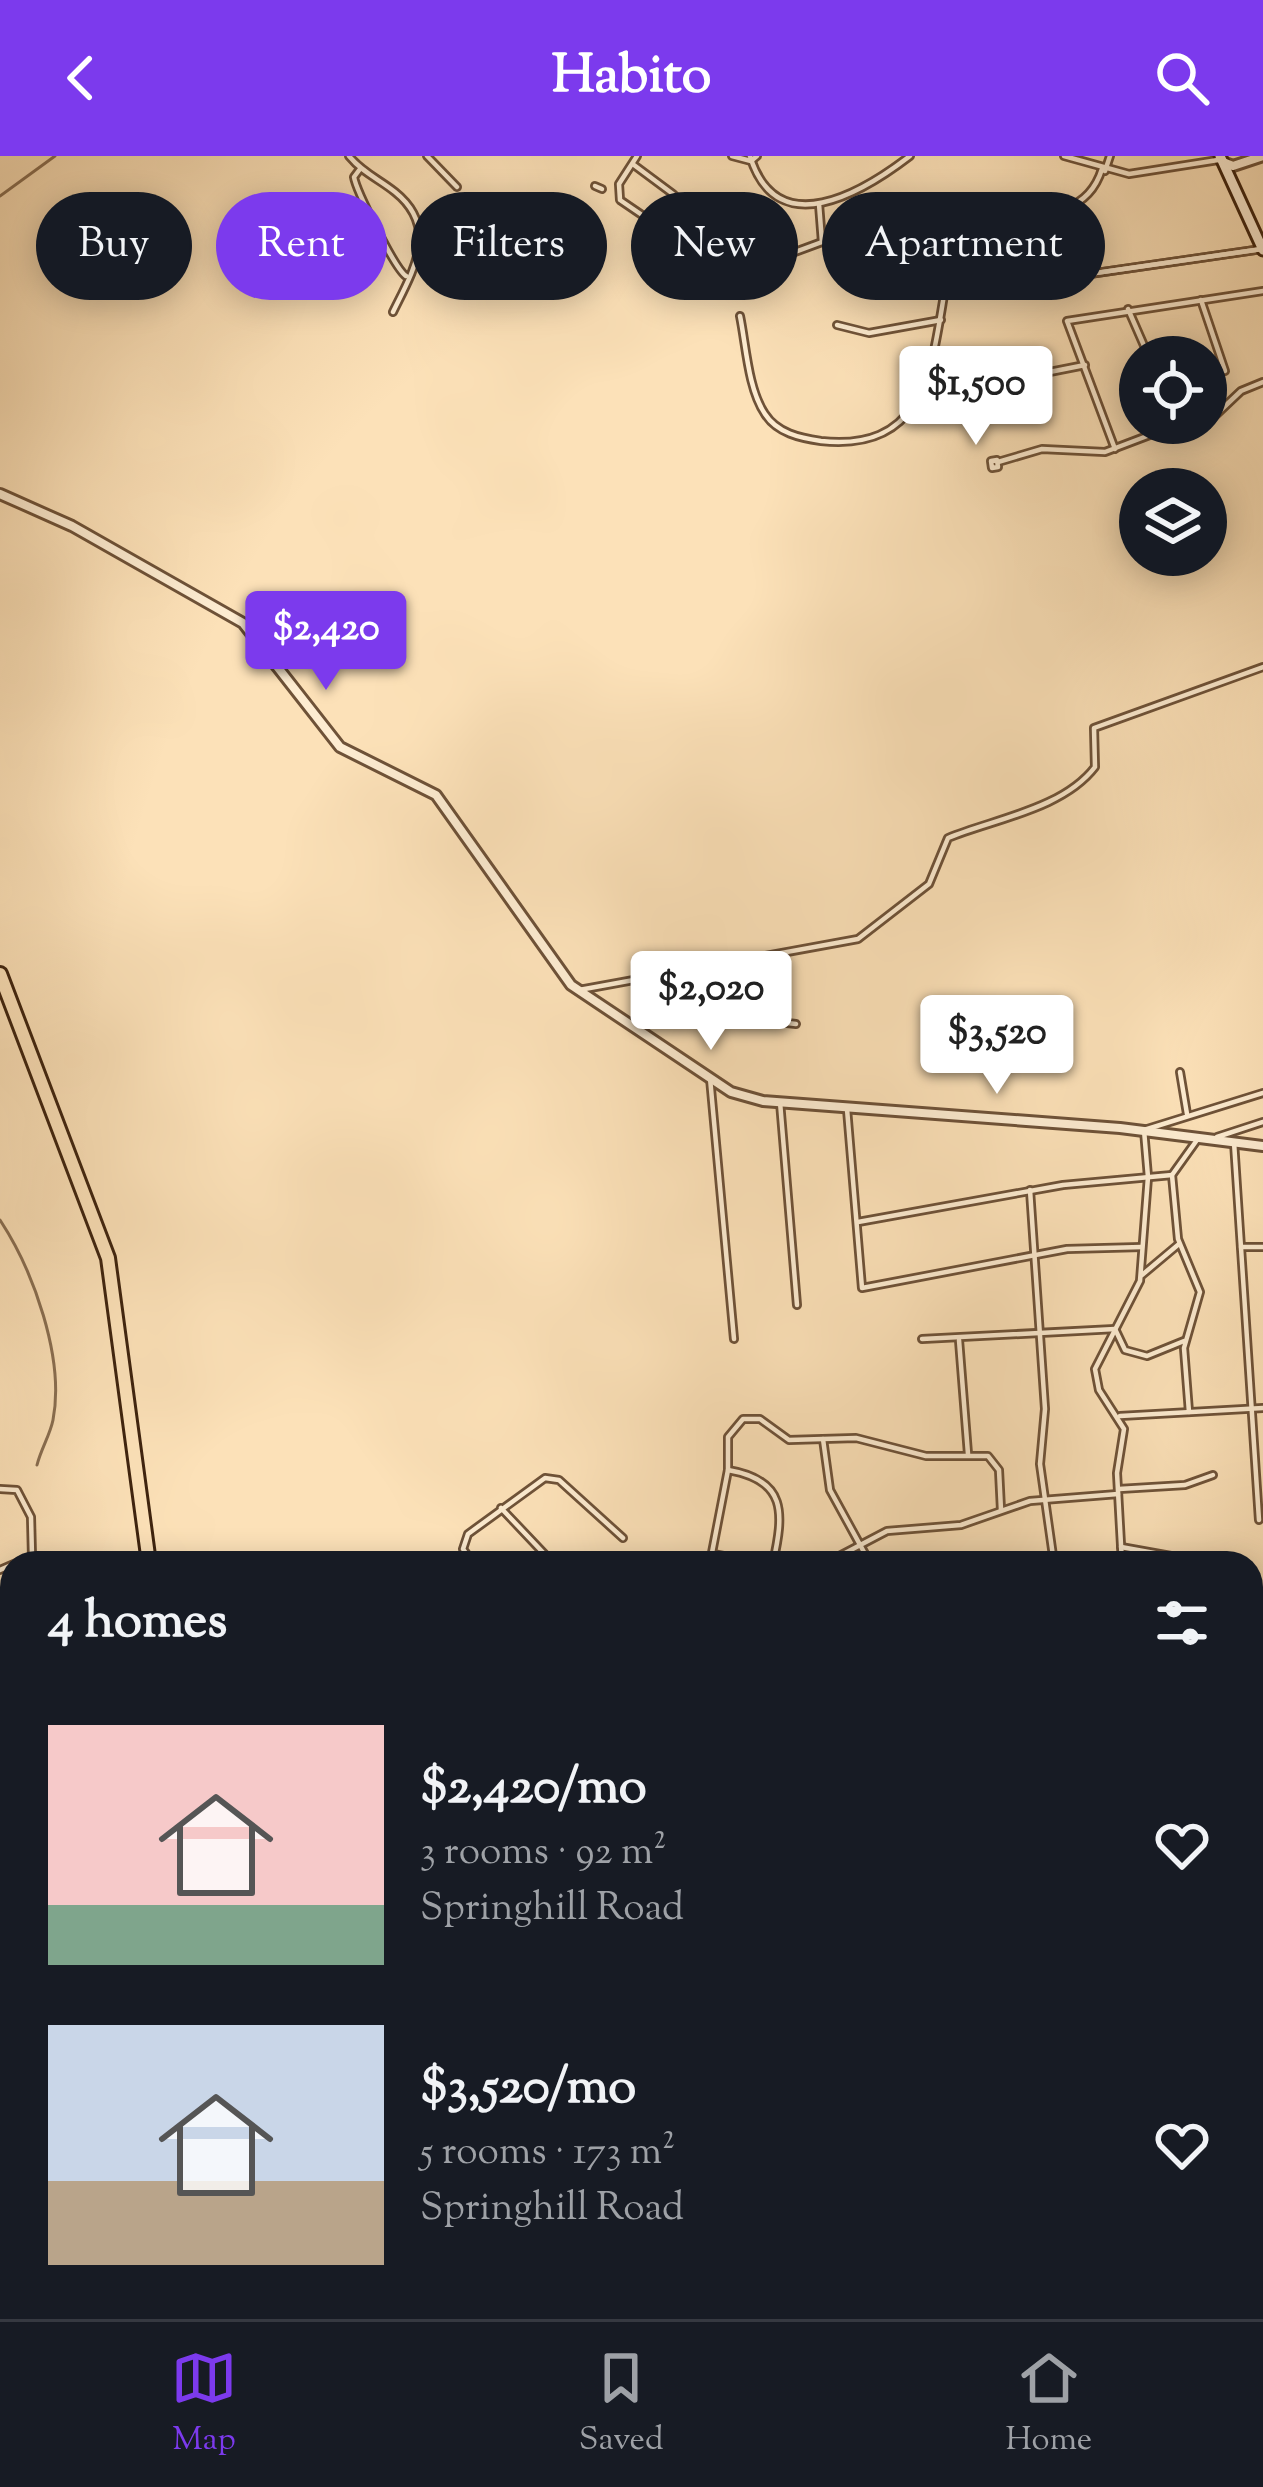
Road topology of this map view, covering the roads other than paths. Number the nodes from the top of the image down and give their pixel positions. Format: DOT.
graph roads {
  1 [pos="350,156"];
  2 [pos="427,156"];
  3 [pos="637,156"];
  4 [pos="732,156"];
  5 [pos="910,156"];
  6 [pos="1064,156"];
  7 [pos="1111,156"];
  8 [pos="1182,156"];
  9 [pos="1263,156"];
  10 [pos="753,158"];
  11 [pos="1222,159"];
  12 [pos="632,164"];
  13 [pos="1186,164"];
  14 [pos="361,169"];
  15 [pos="1104,170"];
  16 [pos="457,187"];
  17 [pos="670,192"];
  18 [pos="1094,192"];
  19 [pos="819,204"];
  20 [pos="631,208"];
  21 [pos="1259,231"];
  22 [pos="822,242"];
  23 [pos="1263,249"];
  24 [pos="798,251"];
  25 [pos="406,276"];
  26 [pos="1263,291"];
  27 [pos="1201,299"];
  28 [pos="1128,309"];
  29 [pos="393,312"];
  30 [pos="740,316"];
  31 [pos="941,320"];
  32 [pos="837,325"];
  33 [pos="1140,336"];
  34 [pos="1213,336"];
  35 [pos="1085,365"];
  36 [pos="928,379"];
  37 [pos="1263,382"];
  38 [pos="1115,449"];
  39 [pos="998,463"];
  40 [pos="0,494"];
  41 [pos="1263,667"];
  42 [pos="702,964"];
  43 [pos="0,974"];
  44 [pos="578,991"];
  45 [pos="796,1024"];
  46 [pos="1180,1072"];
  47 [pos="710,1078"];
  48 [pos="1263,1093"];
  49 [pos="780,1102"];
  50 [pos="847,1108"];
  51 [pos="1187,1116"];
  52 [pos="1263,1122"];
  53 [pos="1144,1130"];
  54 [pos="1199,1137"];
  55 [pos="1212,1139"];
  56 [pos="1234,1142"];
  57 [pos="1263,1146"];
  58 [pos="1172,1175"];
  59 [pos="1148,1177"];
  60 [pos="1030,1190"];
  61 [pos="856,1222"];
  62 [pos="1179,1244"];
  63 [pos="1241,1246"];
  64 [pos="1142,1247"];
  65 [pos="1263,1247"];
  66 [pos="1035,1256"];
  67 [pos="1141,1276"];
  68 [pos="797,1305"];
  69 [pos="1115,1328"];
  70 [pos="1041,1335"];
  71 [pos="734,1339"];
  72 [pos="922,1339"];
  73 [pos="959,1340"];
  74 [pos="1184,1341"];
  75 [pos="1252,1408"];
  76 [pos="1263,1408"];
  77 [pos="1189,1412"];
  78 [pos="1120,1416"];
  79 [pos="823,1439"];
  80 [pos="968,1455"];
  81 [pos="1259,1460"];
  82 [pos="728,1470"];
  83 [pos="1213,1475"];
  84 [pos="0,1489"];
  85 [pos="1118,1491"];
  86 [pos="1048,1500"];
  87 [pos="501,1508"];
  88 [pos="1000,1510"];
  89 [pos="1259,1520"];
  90 [pos="623,1538"];
  91 [pos="858,1542"];
  92 [pos="1120,1547"];
  93 [pos="32,1551"];
  94 [pos="147,1551"];
  95 [pos="464,1551"];
  96 [pos="542,1551"];
  97 [pos="714,1551"];
  98 [pos="775,1551"];
  99 [pos="844,1551"];
  100 [pos="863,1551"];
  101 [pos="1053,1551"];
  102 [pos="1120,1551"];
  103 [pos="1141,1551"];
  1 -- 14 [label="street"];
  2 -- 16 [label="street"];
  3 -- 12 [label="street"];
  4 -- 10 [label="street"];
  5 -- 19 [label="street"];
  6 -- 15 [label="street"];
  7 -- 15 [label="street"];
  8 -- 13 [label="street"];
  9 -- 11 [label="street"];
  10 -- 19 [label="street"];
  11 -- 13 [label="street"];
  11 -- 21 [label="main road"];
  12 -- 17 [label="street"];
  12 -- 20 [label="street"];
  13 -- 15 [label="street"];
  14 -- 25 [label="street"];
  14 -- 25 [label="street"];
  15 -- 18 [label="street"];
  19 -- 22 [label="street"];
  21 -- 23 [label="main road"];
  22 -- 24 [label="street"];
  23 -- 31 [label="street"];
  25 -- 29 [label="street"];
  26 -- 27 [label="street"];
  27 -- 28 [label="street"];
  27 -- 34 [label="street"];
  28 -- 33 [label="street"];
  28 -- 35 [label="street"];
  30 -- 36 [label="street"];
  31 -- 32 [label="street"];
  31 -- 36 [label="street"];
  35 -- 36 [label="street"];
  35 -- 38 [label="street"];
  37 -- 38 [label="street"];
  38 -- 39 [label="street"];
  40 -- 44 [label="street"];
  41 -- 42 [label="street"];
  42 -- 44 [label="street"];
  42 -- 45 [label="street"];
  43 -- 94 [label="highway"];
  44 -- 47 [label="street"];
  46 -- 51 [label="street"];
  47 -- 49 [label="street"];
  47 -- 71 [label="street"];
  48 -- 51 [label="street"];
  49 -- 50 [label="street"];
  49 -- 68 [label="street"];
  50 -- 53 [label="street"];
  50 -- 61 [label="street"];
  51 -- 53 [label="street"];
  52 -- 55 [label="street"];
  53 -- 54 [label="street"];
  53 -- 59 [label="street"];
  54 -- 55 [label="street"];
  54 -- 58 [label="street"];
  55 -- 56 [label="street"];
  56 -- 57 [label="street"];
  56 -- 63 [label="street"];
  58 -- 59 [label="street"];
  58 -- 62 [label="street"];
  59 -- 60 [label="street"];
  59 -- 64 [label="street"];
  60 -- 61 [label="street"];
  60 -- 66 [label="street"];
  61 -- 66 [label="street"];
  62 -- 67 [label="street"];
  62 -- 74 [label="street"];
  63 -- 65 [label="street"];
  63 -- 75 [label="street"];
  64 -- 66 [label="street"];
  64 -- 67 [label="street"];
  66 -- 70 [label="street"];
  67 -- 69 [label="street"];
  69 -- 70 [label="street"];
  69 -- 74 [label="street"];
  69 -- 78 [label="street"];
  70 -- 73 [label="street"];
  70 -- 86 [label="street"];
  72 -- 73 [label="street"];
  73 -- 80 [label="street"];
  74 -- 77 [label="street"];
  75 -- 76 [label="street"];
  75 -- 77 [label="street"];
  75 -- 81 [label="street"];
  77 -- 78 [label="street"];
  78 -- 85 [label="street"];
  79 -- 80 [label="street"];
  79 -- 82 [label="street"];
  79 -- 91 [label="street"];
  80 -- 88 [label="street"];
  81 -- 89 [label="street"];
  82 -- 97 [label="street"];
  82 -- 98 [label="street"];
  83 -- 85 [label="street"];
  84 -- 93 [label="street"];
  85 -- 86 [label="street"];
  85 -- 92 [label="street"];
  86 -- 88 [label="street"];
  86 -- 101 [label="street"];
  87 -- 90 [label="street"];
  87 -- 95 [label="street"];
  87 -- 96 [label="street"];
  88 -- 91 [label="street"];
  91 -- 99 [label="street"];
  91 -- 100 [label="street"];
  92 -- 102 [label="street"];
  92 -- 103 [label="street"];
}
